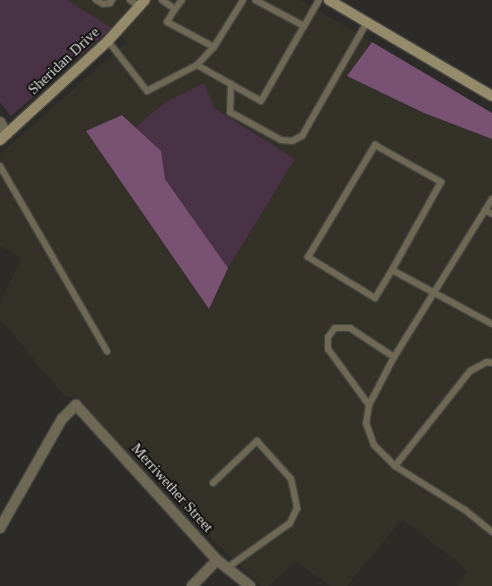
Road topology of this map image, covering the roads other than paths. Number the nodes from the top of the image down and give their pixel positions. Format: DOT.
graph roads {
  1 [pos="96,0"];
  2 [pos="112,0"];
  3 [pos="130,0"];
  4 [pos="162,0"];
  5 [pos="182,0"];
  6 [pos="243,0"];
  7 [pos="255,0"];
  8 [pos="319,0"];
  9 [pos="329,0"];
  10 [pos="142,3"];
  11 [pos="175,9"];
  12 [pos="367,22"];
  13 [pos="304,26"];
  14 [pos="108,40"];
  15 [pos="214,47"];
  16 [pos="197,65"];
  17 [pos="231,84"];
  18 [pos="492,96"];
  19 [pos="0,122"];
  20 [pos="4,137"];
  21 [pos="0,166"];
  22 [pos="492,199"];
  23 [pos="485,210"];
  24 [pos="492,214"];
  25 [pos="392,270"];
  26 [pos="435,293"];
  27 [pos="492,324"];
  28 [pos="107,351"];
  29 [pos="394,357"];
  30 [pos="492,363"];
  31 [pos="369,405"];
  32 [pos="396,466"];
  33 [pos="213,483"];
  34 [pos="0,528"];
  35 [pos="492,532"];
  36 [pos="217,560"];
  37 [pos="227,568"];
  38 [pos="192,586"];
  39 [pos="250,586"];
  1 -- 2 [label="lane"];
  3 -- 10 [label="lane"];
  4 -- 11 [label="lane"];
  5 -- 11 [label="lane"];
  6 -- 15 [label="lane"];
  7 -- 13 [label="lane"];
  8 -- 13 [label="lane"];
  9 -- 12 [label="street"];
  10 -- 14 [label="street, Sheridan Drive"];
  11 -- 15 [label="lane"];
  12 -- 17 [label="lane"];
  12 -- 18 [label="street"];
  13 -- 17 [label="lane"];
  14 -- 16 [label="lane"];
  14 -- 20 [label="street, Sheridan Drive"];
  15 -- 16 [label="lane"];
  16 -- 17 [label="lane"];
  19 -- 20 [label="street"];
  21 -- 28 [label="lane"];
  22 -- 23 [label="lane"];
  23 -- 24 [label="lane"];
  23 -- 26 [label="lane"];
  25 -- 25 [label="lane"];
  25 -- 26 [label="lane"];
  26 -- 27 [label="lane"];
  26 -- 29 [label="lane"];
  29 -- 31 [label="lane"];
  29 -- 31 [label="lane"];
  30 -- 32 [label="lane"];
  31 -- 32 [label="lane"];
  32 -- 35 [label="lane"];
  33 -- 37 [label="lane"];
  34 -- 36 [label="street, Merriwether Street"];
  36 -- 37 [label="street, Merriwether Street"];
  36 -- 38 [label="street"];
  37 -- 39 [label="street, Merriwether Street"];
}
